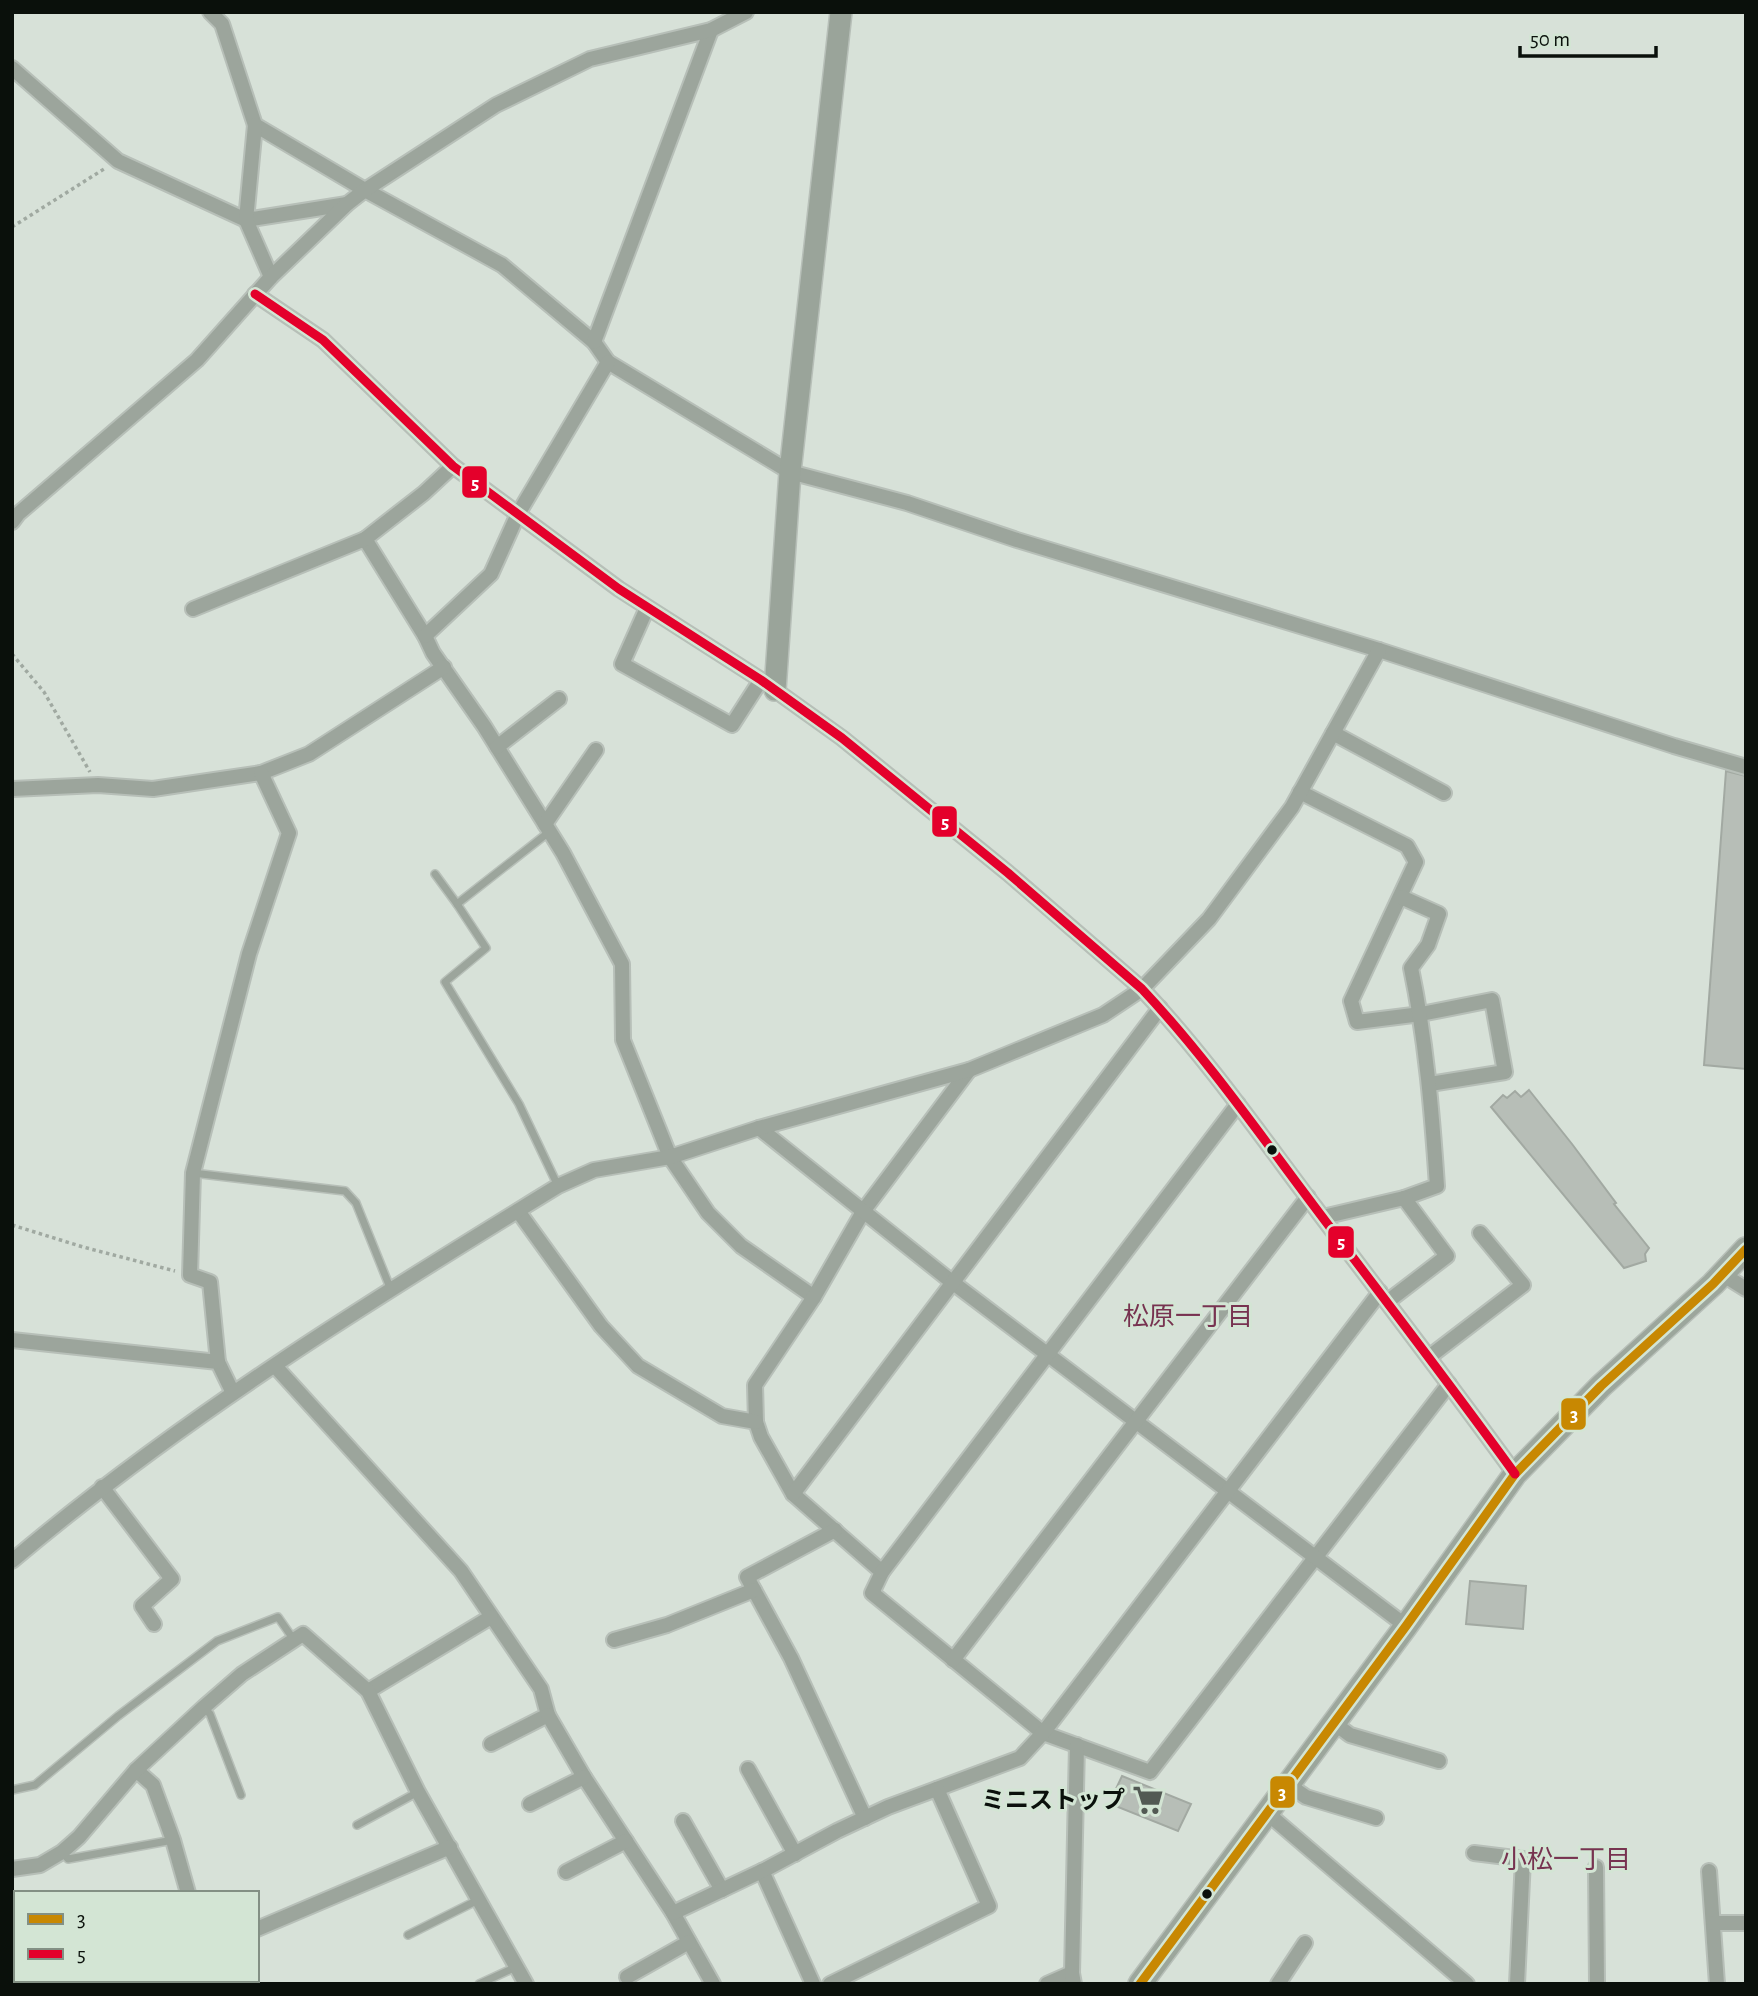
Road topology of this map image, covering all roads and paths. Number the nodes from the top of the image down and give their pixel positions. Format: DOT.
graph roads {
  1 [pos="210,12"];
  2 [pos="746,12"];
  3 [pos="841,12"];
  4 [pos="711,30"];
  5 [pos="12,68"];
  6 [pos="255,125"];
  7 [pos="118,161"];
  8 [pos="365,190"];
  9 [pos="347,204"];
  10 [pos="246,220"];
  11 [pos="12,227"];
  12 [pos="271,277"];
  13 [pos="255,294"];
  14 [pos="594,342"];
  15 [pos="608,362"];
  16 [pos="453,466"];
  17 [pos="790,472"];
  18 [pos="518,514"];
  19 [pos="12,522"];
  20 [pos="365,539"];
  21 [pos="647,608"];
  22 [pos="193,609"];
  23 [pos="425,636"];
  24 [pos="1379,650"];
  25 [pos="12,654"];
  26 [pos="444,667"];
  27 [pos="768,685"];
  28 [pos="559,699"];
  29 [pos="1333,733"];
  30 [pos="497,747"];
  31 [pos="596,750"];
  32 [pos="1746,767"];
  33 [pos="261,773"];
  34 [pos="98,785"];
  35 [pos="12,789"];
  36 [pos="1300,792"];
  37 [pos="1444,793"];
  38 [pos="547,828"];
  39 [pos="435,874"];
  40 [pos="1401,897"];
  41 [pos="457,904"];
  42 [pos="1142,989"];
  43 [pos="1160,1009"];
  44 [pos="1421,1014"];
  45 [pos="969,1070"];
  46 [pos="1430,1084"];
  47 [pos="1238,1104"];
  48 [pos="759,1128"];
  49 [pos="670,1157"];
  50 [pos="193,1172"];
  51 [pos="558,1186"];
  52 [pos="1308,1197"];
  53 [pos="1404,1198"];
  54 [pos="864,1210"];
  55 [pos="518,1211"];
  56 [pos="1322,1217"];
  57 [pos="12,1225"];
  58 [pos="1480,1233"];
  59 [pos="1746,1250"];
  60 [pos="1722,1274"];
  61 [pos="190,1275"];
  62 [pos="952,1282"];
  63 [pos="1746,1289"];
  64 [pos="391,1291"];
  65 [pos="814,1297"];
  66 [pos="1383,1297"];
  67 [pos="12,1340"];
  68 [pos="1047,1353"];
  69 [pos="1429,1357"];
  70 [pos="218,1362"];
  71 [pos="275,1366"];
  72 [pos="1450,1384"];
  73 [pos="233,1393"];
  74 [pos="1136,1421"];
  75 [pos="756,1422"];
  76 [pos="1515,1474"];
  77 [pos="102,1487"];
  78 [pos="1227,1490"];
  79 [pos="793,1494"];
  80 [pos="835,1530"];
  81 [pos="1316,1558"];
  82 [pos="12,1561"];
  83 [pos="882,1572"];
  84 [pos="754,1590"];
  85 [pos="492,1617"];
  86 [pos="154,1625"];
  87 [pos="1406,1626"];
  88 [pos="294,1640"];
  89 [pos="614,1640"];
  90 [pos="953,1660"];
  91 [pos="369,1691"];
  92 [pos="204,1707"];
  93 [pos="548,1715"];
  94 [pos="1334,1723"];
  95 [pos="1044,1733"];
  96 [pos="491,1745"];
  97 [pos="1077,1745"];
  98 [pos="1439,1761"];
  99 [pos="748,1769"];
  100 [pos="136,1770"];
  101 [pos="584,1777"];
  102 [pos="1287,1784"];
  103 [pos="937,1789"];
  104 [pos="12,1790"];
  105 [pos="418,1792"];
  106 [pos="241,1795"];
  107 [pos="530,1804"];
  108 [pos="1266,1812"];
  109 [pos="865,1818"];
  110 [pos="1376,1818"];
  111 [pos="683,1821"];
  112 [pos="357,1825"];
  113 [pos="173,1840"];
  114 [pos="626,1841"];
  115 [pos="450,1847"];
  116 [pos="62,1852"];
  117 [pos="1474,1853"];
  118 [pos="795,1854"];
  119 [pos="1596,1867"];
  120 [pos="12,1869"];
  121 [pos="566,1871"];
  122 [pos="762,1871"];
  123 [pos="1709,1871"];
  124 [pos="722,1890"];
  125 [pos="187,1891"];
  126 [pos="478,1900"];
  127 [pos="673,1913"];
  128 [pos="1713,1923"];
  129 [pos="1746,1923"];
  130 [pos="259,1928"];
  131 [pos="408,1934"];
  132 [pos="689,1942"];
  133 [pos="1305,1943"];
  134 [pos="516,1967"];
  135 [pos="627,1977"];
  136 [pos="1073,1979"];
  137 [pos="479,1984"];
  138 [pos="526,1984"];
  139 [pos="713,1984"];
  140 [pos="813,1984"];
  141 [pos="830,1984"];
  142 [pos="1047,1984"];
  143 [pos="1140,1984"];
  144 [pos="1278,1984"];
  145 [pos="1467,1984"];
  146 [pos="1517,1984"];
  147 [pos="1597,1984"];
  148 [pos="1717,1984"];
  1 -- 6 [label="street"];
  2 -- 4 [label="street"];
  3 -- 17 [label="street"];
  4 -- 8 [label="street"];
  4 -- 14 [label="street"];
  5 -- 7 [label="street"];
  6 -- 8 [label="street"];
  6 -- 10 [label="street"];
  7 -- 10 [label="street"];
  7 -- 11 [label="path"];
  8 -- 9 [label="street"];
  8 -- 14 [label="street"];
  9 -- 10 [label="street"];
  9 -- 12 [label="street"];
  10 -- 12 [label="street"];
  12 -- 13 [label="street"];
  13 -- 16 [label="street"];
  13 -- 19 [label="street"];
  14 -- 15 [label="street"];
  15 -- 17 [label="street"];
  15 -- 18 [label="street"];
  16 -- 18 [label="street"];
  16 -- 20 [label="street"];
  17 -- 24 [label="street"];
  17 -- 27 [label="street"];
  18 -- 21 [label="street"];
  18 -- 23 [label="street"];
  20 -- 22 [label="street"];
  20 -- 23 [label="street"];
  21 -- 27 [label="street"];
  21 -- 27 [label="street"];
  23 -- 26 [label="street"];
  24 -- 29 [label="street"];
  24 -- 32 [label="street"];
  25 -- 34 [label="path"];
  26 -- 30 [label="street"];
  26 -- 33 [label="street"];
  27 -- 42 [label="street"];
  28 -- 30 [label="street"];
  29 -- 36 [label="street"];
  29 -- 37 [label="street"];
  30 -- 38 [label="street"];
  31 -- 38 [label="street"];
  33 -- 34 [label="street"];
  33 -- 50 [label="street"];
  34 -- 35 [label="street"];
  36 -- 40 [label="street"];
  36 -- 42 [label="street"];
  38 -- 41 [label="lane"];
  38 -- 49 [label="street"];
  39 -- 41 [label="lane"];
  40 -- 44 [label="street"];
  40 -- 44 [label="street"];
  41 -- 51 [label="lane"];
  42 -- 43 [label="street"];
  42 -- 45 [label="street"];
  43 -- 47 [label="street"];
  43 -- 62 [label="street"];
  44 -- 46 [label="street"];
  44 -- 46 [label="street"];
  45 -- 48 [label="street"];
  45 -- 54 [label="street"];
  46 -- 53 [label="street"];
  47 -- 52 [label="street"];
  47 -- 68 [label="street"];
  48 -- 49 [label="street"];
  48 -- 54 [label="street"];
  49 -- 51 [label="street"];
  49 -- 65 [label="street"];
  50 -- 61 [label="street"];
  50 -- 64 [label="lane"];
  51 -- 55 [label="street"];
  52 -- 56 [label="street"];
  52 -- 74 [label="street"];
  53 -- 56 [label="street"];
  53 -- 66 [label="street"];
  54 -- 62 [label="street"];
  54 -- 65 [label="street"];
  55 -- 64 [label="street"];
  55 -- 75 [label="street"];
  56 -- 66 [label="street"];
  57 -- 61 [label="path"];
  58 -- 69 [label="street"];
  59 -- 60 [label="main road"];
  60 -- 63 [label="street"];
  60 -- 76 [label="main road"];
  61 -- 70 [label="street"];
  62 -- 68 [label="street"];
  62 -- 79 [label="street"];
  64 -- 71 [label="street"];
  65 -- 75 [label="street"];
  66 -- 69 [label="street"];
  66 -- 78 [label="street"];
  67 -- 70 [label="street"];
  68 -- 74 [label="street"];
  68 -- 83 [label="street"];
  69 -- 72 [label="street"];
  70 -- 73 [label="street"];
  71 -- 73 [label="street"];
  71 -- 85 [label="street"];
  72 -- 76 [label="street"];
  72 -- 81 [label="street"];
  73 -- 77 [label="street"];
  74 -- 78 [label="street"];
  74 -- 90 [label="street"];
  75 -- 79 [label="street"];
  76 -- 87 [label="main road"];
  77 -- 82 [label="street"];
  77 -- 86 [label="street"];
  78 -- 81 [label="street"];
  78 -- 95 [label="street"];
  79 -- 80 [label="street"];
  80 -- 83 [label="street"];
  80 -- 84 [label="street"];
  81 -- 87 [label="street"];
  81 -- 97 [label="street"];
  83 -- 90 [label="street"];
  84 -- 89 [label="street"];
  84 -- 109 [label="street"];
  85 -- 91 [label="street"];
  85 -- 93 [label="street"];
  87 -- 94 [label="main road"];
  88 -- 91 [label="street"];
  88 -- 92 [label="street"];
  88 -- 104 [label="lane"];
  90 -- 95 [label="street"];
  91 -- 105 [label="street"];
  92 -- 100 [label="street"];
  92 -- 106 [label="lane"];
  93 -- 96 [label="street"];
  93 -- 101 [label="street"];
  94 -- 98 [label="street"];
  94 -- 102 [label="main road"];
  95 -- 97 [label="street"];
  95 -- 103 [label="street"];
  97 -- 136 [label="street"];
  99 -- 118 [label="street"];
  100 -- 113 [label="street"];
  100 -- 116 [label="street"];
  101 -- 107 [label="street"];
  101 -- 114 [label="street"];
  102 -- 108 [label="main road"];
  102 -- 110 [label="street"];
  103 -- 109 [label="street"];
  103 -- 141 [label="street"];
  105 -- 112 [label="lane"];
  105 -- 115 [label="street"];
  108 -- 143 [label="main road"];
  108 -- 145 [label="street"];
  109 -- 118 [label="street"];
  111 -- 124 [label="street"];
  113 -- 116 [label="lane"];
  113 -- 125 [label="street"];
  114 -- 121 [label="street"];
  114 -- 127 [label="street"];
  115 -- 126 [label="street"];
  115 -- 130 [label="street"];
  116 -- 120 [label="street"];
  117 -- 146 [label="street"];
  118 -- 122 [label="street"];
  119 -- 147 [label="street"];
  122 -- 124 [label="street"];
  122 -- 140 [label="street"];
  123 -- 128 [label="street"];
  124 -- 127 [label="street"];
  126 -- 131 [label="lane"];
  126 -- 134 [label="street"];
  127 -- 132 [label="street"];
  128 -- 129 [label="street"];
  128 -- 148 [label="street"];
  132 -- 135 [label="street"];
  132 -- 139 [label="street"];
  133 -- 144 [label="street"];
  134 -- 137 [label="lane"];
  134 -- 138 [label="street"];
  136 -- 142 [label="street"];
}
